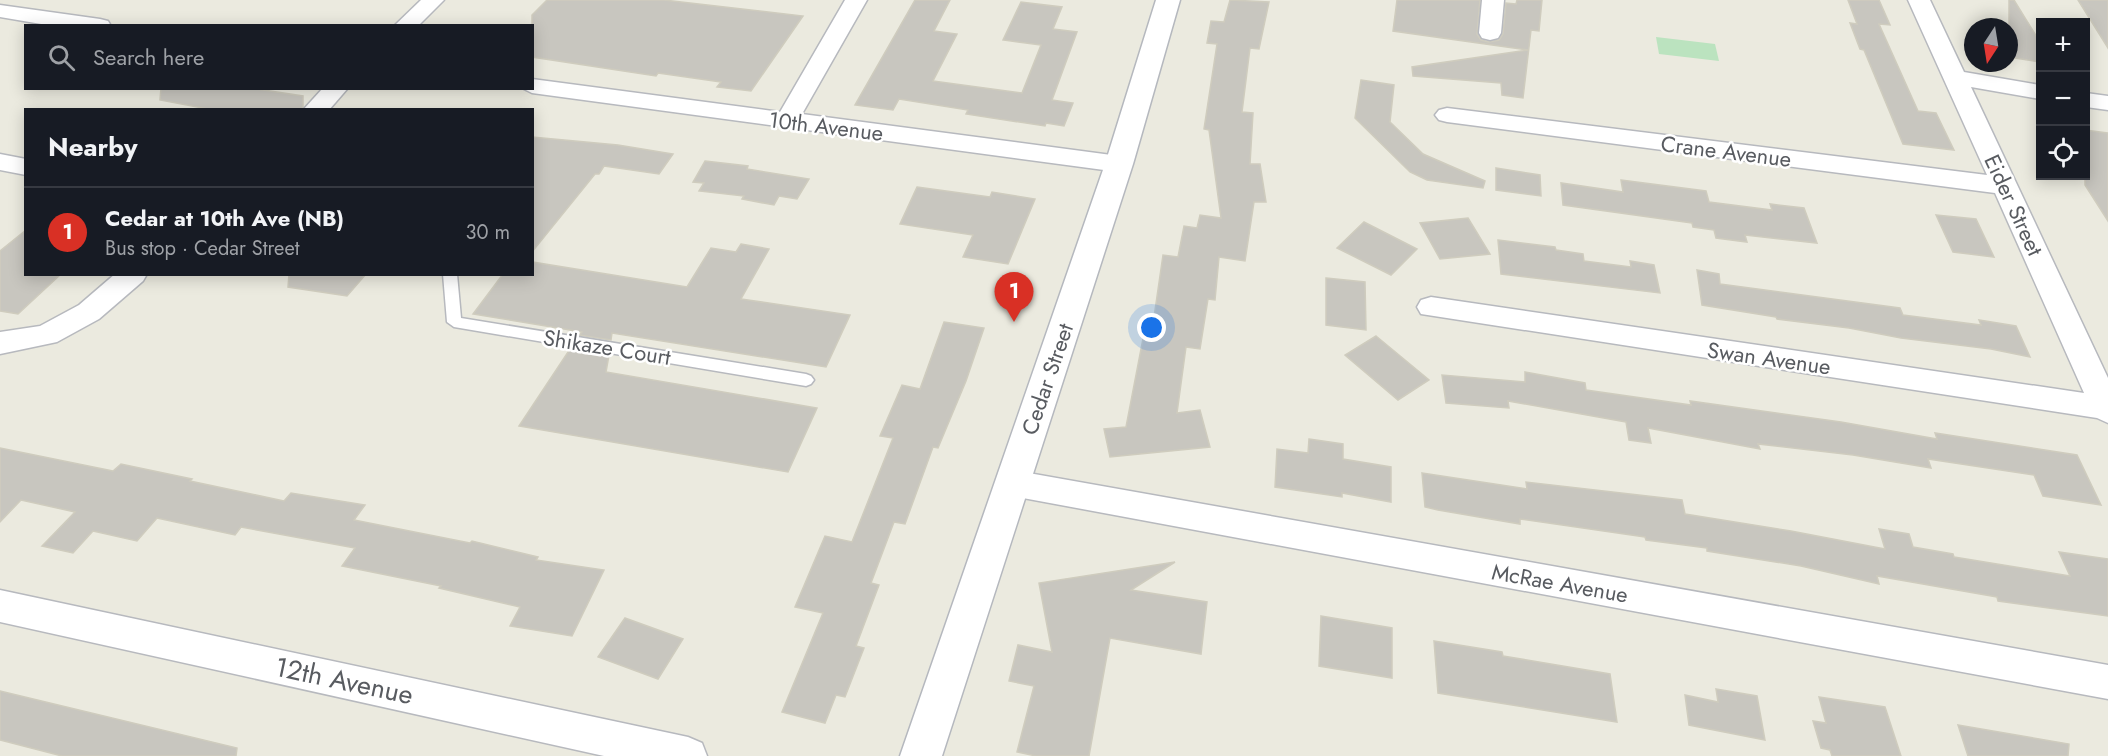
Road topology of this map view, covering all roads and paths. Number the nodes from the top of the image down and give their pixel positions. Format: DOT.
graph roads {
  1 [pos="433,0"];
  2 [pos="856,0"];
  3 [pos="1168,0"];
  4 [pos="1493,0"];
  5 [pos="1919,0"];
  6 [pos="0,11"];
  7 [pos="87,24"];
  8 [pos="407,24"];
  9 [pos="1490,33"];
  10 [pos="1956,78"];
  11 [pos="534,86"];
  12 [pos="336,90"];
  13 [pos="2036,91"];
  14 [pos="2090,101"];
  15 [pos="2108,103"];
  16 [pos="317,108"];
  17 [pos="1447,115"];
  18 [pos="786,121"];
  19 [pos="0,162"];
  20 [pos="1119,164"];
  21 [pos="24,167"];
  22 [pos="2005,186"];
  23 [pos="131,276"];
  24 [pos="450,276"];
  25 [pos="1431,307"];
  26 [pos="0,343"];
  27 [pos="806,380"];
  28 [pos="2107,409"];
  29 [pos="1012,483"];
  30 [pos="0,606"];
  31 [pos="2108,682"];
  32 [pos="688,756"];
  33 [pos="921,756"];
  1 -- 8 [label="street"];
  2 -- 18 [label="street"];
  3 -- 20 [label="main road, Cedar Street"];
  4 -- 9 [label="street"];
  5 -- 10 [label="street, Eider Street"];
  6 -- 7 [label="street"];
  10 -- 13 [label="street"];
  10 -- 22 [label="street, Eider Street"];
  11 -- 18 [label="street, 10th Avenue"];
  12 -- 16 [label="street"];
  14 -- 15 [label="street"];
  17 -- 22 [label="street, Crane Avenue"];
  18 -- 20 [label="street, 10th Avenue"];
  19 -- 21 [label="street"];
  20 -- 29 [label="main road, Cedar Street"];
  22 -- 28 [label="street, Eider Street"];
  23 -- 26 [label="street"];
  24 -- 27 [label="lane, Shikaze Court"];
  25 -- 28 [label="street, Swan Avenue"];
  29 -- 31 [label="street, McRae Avenue"];
  29 -- 33 [label="main road, Cedar Street"];
  30 -- 32 [label="street, 12th Avenue"];
}
